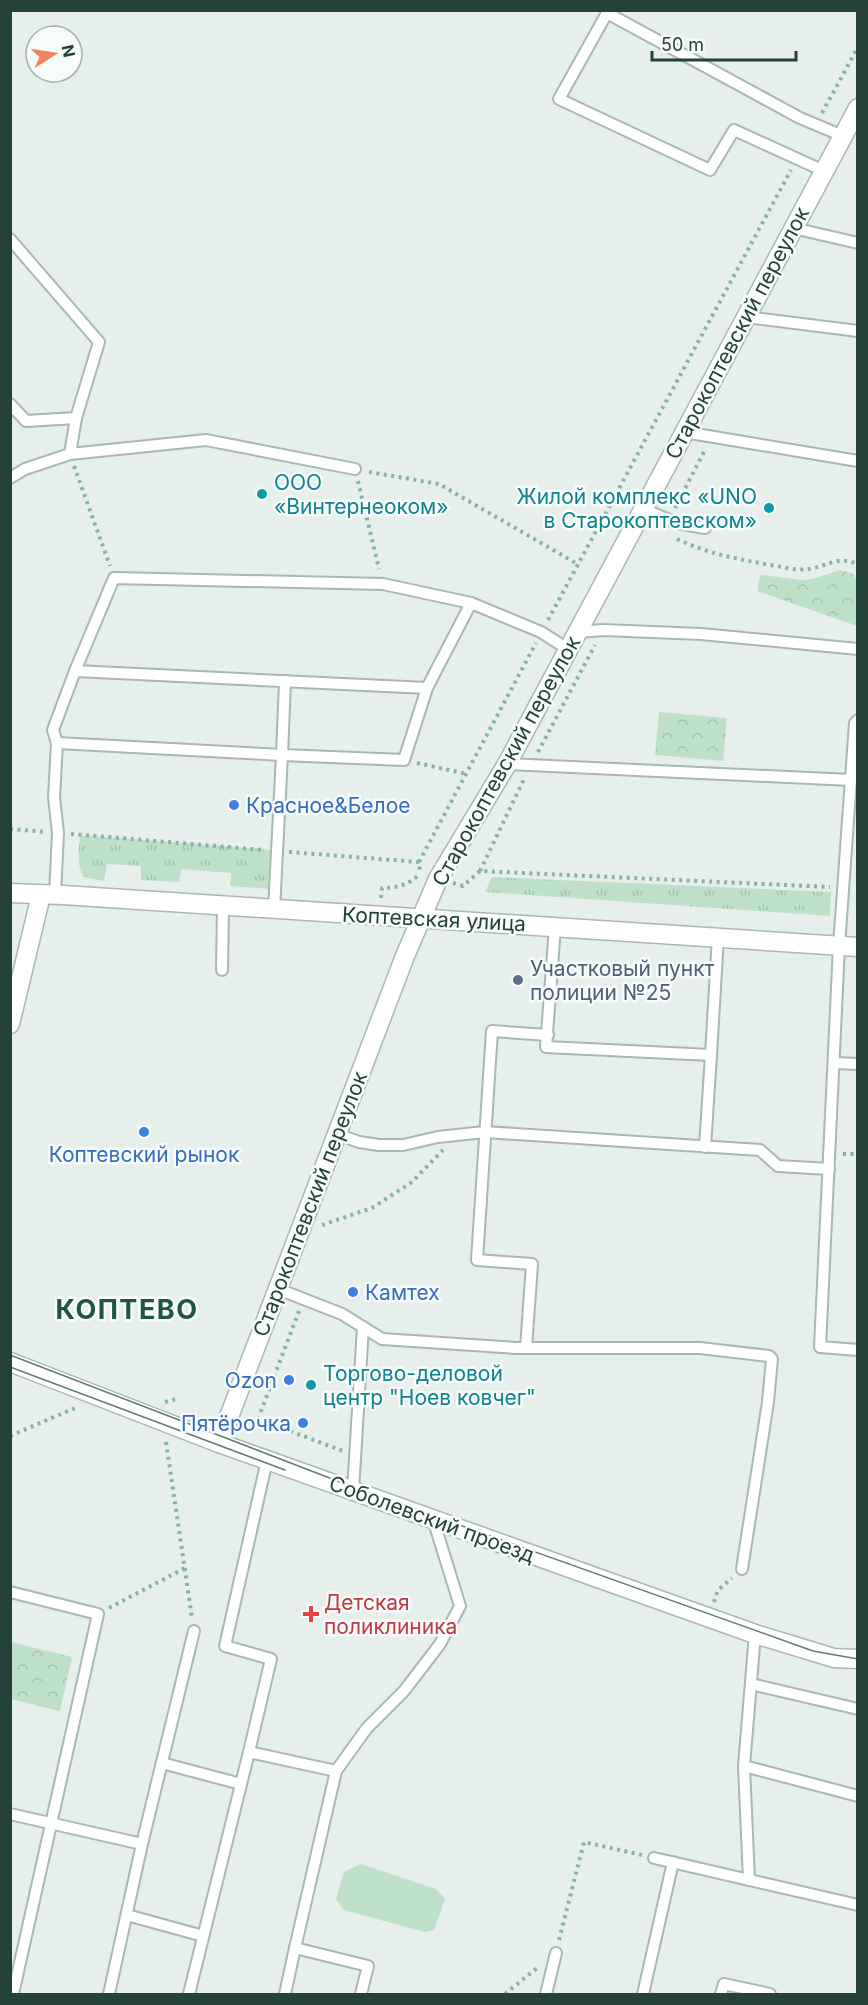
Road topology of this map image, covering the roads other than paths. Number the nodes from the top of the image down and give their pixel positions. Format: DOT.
graph roads {
  1 [pos="858,108"];
  2 [pos="843,136"];
  3 [pos="824,171"];
  4 [pos="793,228"];
  5 [pos="10,239"];
  6 [pos="858,243"];
  7 [pos="746,317"];
  8 [pos="858,331"];
  9 [pos="10,404"];
  10 [pos="76,418"];
  11 [pos="684,432"];
  12 [pos="70,454"];
  13 [pos="858,461"];
  14 [pos="355,469"];
  15 [pos="10,478"];
  16 [pos="644,510"];
  17 [pos="705,528"];
  18 [pos="471,603"];
  19 [pos="578,632"];
  20 [pos="858,649"];
  21 [pos="568,650"];
  22 [pos="75,671"];
  23 [pos="285,681"];
  24 [pos="428,688"];
  25 [pos="858,720"];
  26 [pos="57,743"];
  27 [pos="282,755"];
  28 [pos="507,764"];
  29 [pos="851,780"];
  30 [pos="10,893"];
  31 [pos="48,895"];
  32 [pos="223,906"];
  33 [pos="274,910"];
  34 [pos="421,918"];
  35 [pos="555,927"];
  36 [pos="718,937"];
  37 [pos="839,946"];
  38 [pos="858,947"];
  39 [pos="222,970"];
  40 [pos="10,1024"];
  41 [pos="548,1035"];
  42 [pos="711,1055"];
  43 [pos="834,1063"];
  44 [pos="858,1064"];
  45 [pos="485,1132"];
  46 [pos="337,1134"];
  47 [pos="705,1147"];
  48 [pos="829,1169"];
  49 [pos="278,1290"];
  50 [pos="363,1327"];
  51 [pos="526,1348"];
  52 [pos="858,1350"];
  53 [pos="10,1362"];
  54 [pos="219,1443"];
  55 [pos="267,1460"];
  56 [pos="353,1491"];
  57 [pos="433,1519"];
  58 [pos="742,1569"];
  59 [pos="10,1592"];
  60 [pos="194,1631"];
  61 [pos="755,1634"];
  62 [pos="858,1659"];
  63 [pos="751,1684"];
  64 [pos="858,1709"];
  65 [pos="249,1752"];
  66 [pos="162,1762"];
  67 [pos="744,1766"];
  68 [pos="336,1771"];
  69 [pos="241,1784"];
  70 [pos="858,1796"];
  71 [pos="10,1814"];
  72 [pos="51,1823"];
  73 [pos="142,1844"];
  74 [pos="654,1858"];
  75 [pos="673,1862"];
  76 [pos="749,1880"];
  77 [pos="858,1905"];
  78 [pos="127,1915"];
  79 [pos="203,1936"];
  80 [pos="295,1948"];
  81 [pos="556,1953"];
  82 [pos="13,1995"];
  83 [pos="109,1995"];
  84 [pos="189,1995"];
  85 [pos="285,1995"];
  86 [pos="361,1995"];
  87 [pos="546,1995"];
  88 [pos="643,1995"];
  89 [pos="721,1995"];
  90 [pos="770,1995"];
  1 -- 2 [label="street, Старокоптевский переулок"];
  2 -- 3 [label="street, Старокоптевский переулок"];
  2 -- 3 [label="lane"];
  3 -- 4 [label="street, Старокоптевский переулок"];
  4 -- 6 [label="lane"];
  4 -- 7 [label="street, Старокоптевский переулок"];
  5 -- 10 [label="lane"];
  7 -- 8 [label="lane"];
  7 -- 11 [label="street, Старокоптевский переулок"];
  9 -- 10 [label="lane"];
  10 -- 12 [label="lane"];
  11 -- 13 [label="lane"];
  11 -- 16 [label="street, Старокоптевский переулок"];
  12 -- 14 [label="lane"];
  12 -- 15 [label="lane"];
  16 -- 17 [label="lane"];
  16 -- 19 [label="street, Старокоптевский переулок"];
  18 -- 21 [label="lane"];
  18 -- 22 [label="lane"];
  18 -- 24 [label="lane"];
  19 -- 20 [label="lane"];
  19 -- 21 [label="street, Старокоптевский переулок"];
  21 -- 28 [label="street, Старокоптевский переулок"];
  22 -- 23 [label="lane"];
  22 -- 26 [label="lane"];
  23 -- 24 [label="lane"];
  23 -- 27 [label="lane"];
  24 -- 27 [label="lane"];
  25 -- 29 [label="lane"];
  26 -- 27 [label="lane"];
  26 -- 31 [label="lane"];
  27 -- 33 [label="lane"];
  28 -- 29 [label="lane"];
  28 -- 34 [label="street, Старокоптевский переулок"];
  29 -- 37 [label="lane"];
  30 -- 31 [label="street, Коптевская улица"];
  31 -- 32 [label="street, Коптевская улица"];
  31 -- 40 [label="street"];
  32 -- 33 [label="street, Коптевская улица"];
  32 -- 39 [label="lane"];
  33 -- 34 [label="street, Коптевская улица"];
  34 -- 35 [label="street, Коптевская улица"];
  34 -- 46 [label="street, Старокоптевский переулок"];
  35 -- 36 [label="street, Коптевская улица"];
  35 -- 41 [label="lane"];
  36 -- 37 [label="street, Коптевская улица"];
  36 -- 42 [label="lane"];
  37 -- 38 [label="street, Коптевская улица"];
  37 -- 43 [label="lane"];
  41 -- 42 [label="lane"];
  41 -- 45 [label="lane"];
  42 -- 47 [label="lane"];
  43 -- 44 [label="lane"];
  43 -- 48 [label="lane"];
  45 -- 46 [label="lane"];
  45 -- 47 [label="lane"];
  45 -- 51 [label="lane"];
  46 -- 49 [label="street, Старокоптевский переулок"];
  47 -- 48 [label="lane"];
  48 -- 52 [label="lane"];
  49 -- 50 [label="lane"];
  49 -- 54 [label="street, Старокоптевский переулок"];
  50 -- 51 [label="lane"];
  50 -- 56 [label="lane"];
  51 -- 58 [label="lane"];
  53 -- 54 [label="street, Соболевский проезд"];
  54 -- 55 [label="street, Соболевский проезд"];
  55 -- 56 [label="street, Соболевский проезд"];
  55 -- 65 [label="lane"];
  56 -- 57 [label="street, Соболевский проезд"];
  57 -- 61 [label="street, Соболевский проезд"];
  57 -- 68 [label="lane"];
  59 -- 72 [label="lane"];
  60 -- 66 [label="lane"];
  61 -- 62 [label="street, Соболевский проезд"];
  61 -- 63 [label="lane"];
  63 -- 64 [label="lane"];
  63 -- 67 [label="lane"];
  65 -- 68 [label="lane"];
  65 -- 69 [label="lane"];
  66 -- 69 [label="lane"];
  66 -- 73 [label="lane"];
  67 -- 70 [label="lane"];
  67 -- 76 [label="lane"];
  68 -- 80 [label="lane"];
  69 -- 79 [label="lane"];
  71 -- 72 [label="lane"];
  72 -- 73 [label="lane"];
  72 -- 82 [label="lane"];
  73 -- 78 [label="lane"];
  74 -- 75 [label="lane"];
  75 -- 76 [label="lane"];
  75 -- 88 [label="lane"];
  76 -- 77 [label="lane"];
  78 -- 79 [label="lane"];
  78 -- 83 [label="lane"];
  79 -- 84 [label="lane"];
  80 -- 85 [label="lane"];
  80 -- 86 [label="lane"];
  81 -- 87 [label="lane"];
  89 -- 90 [label="lane"];
}
